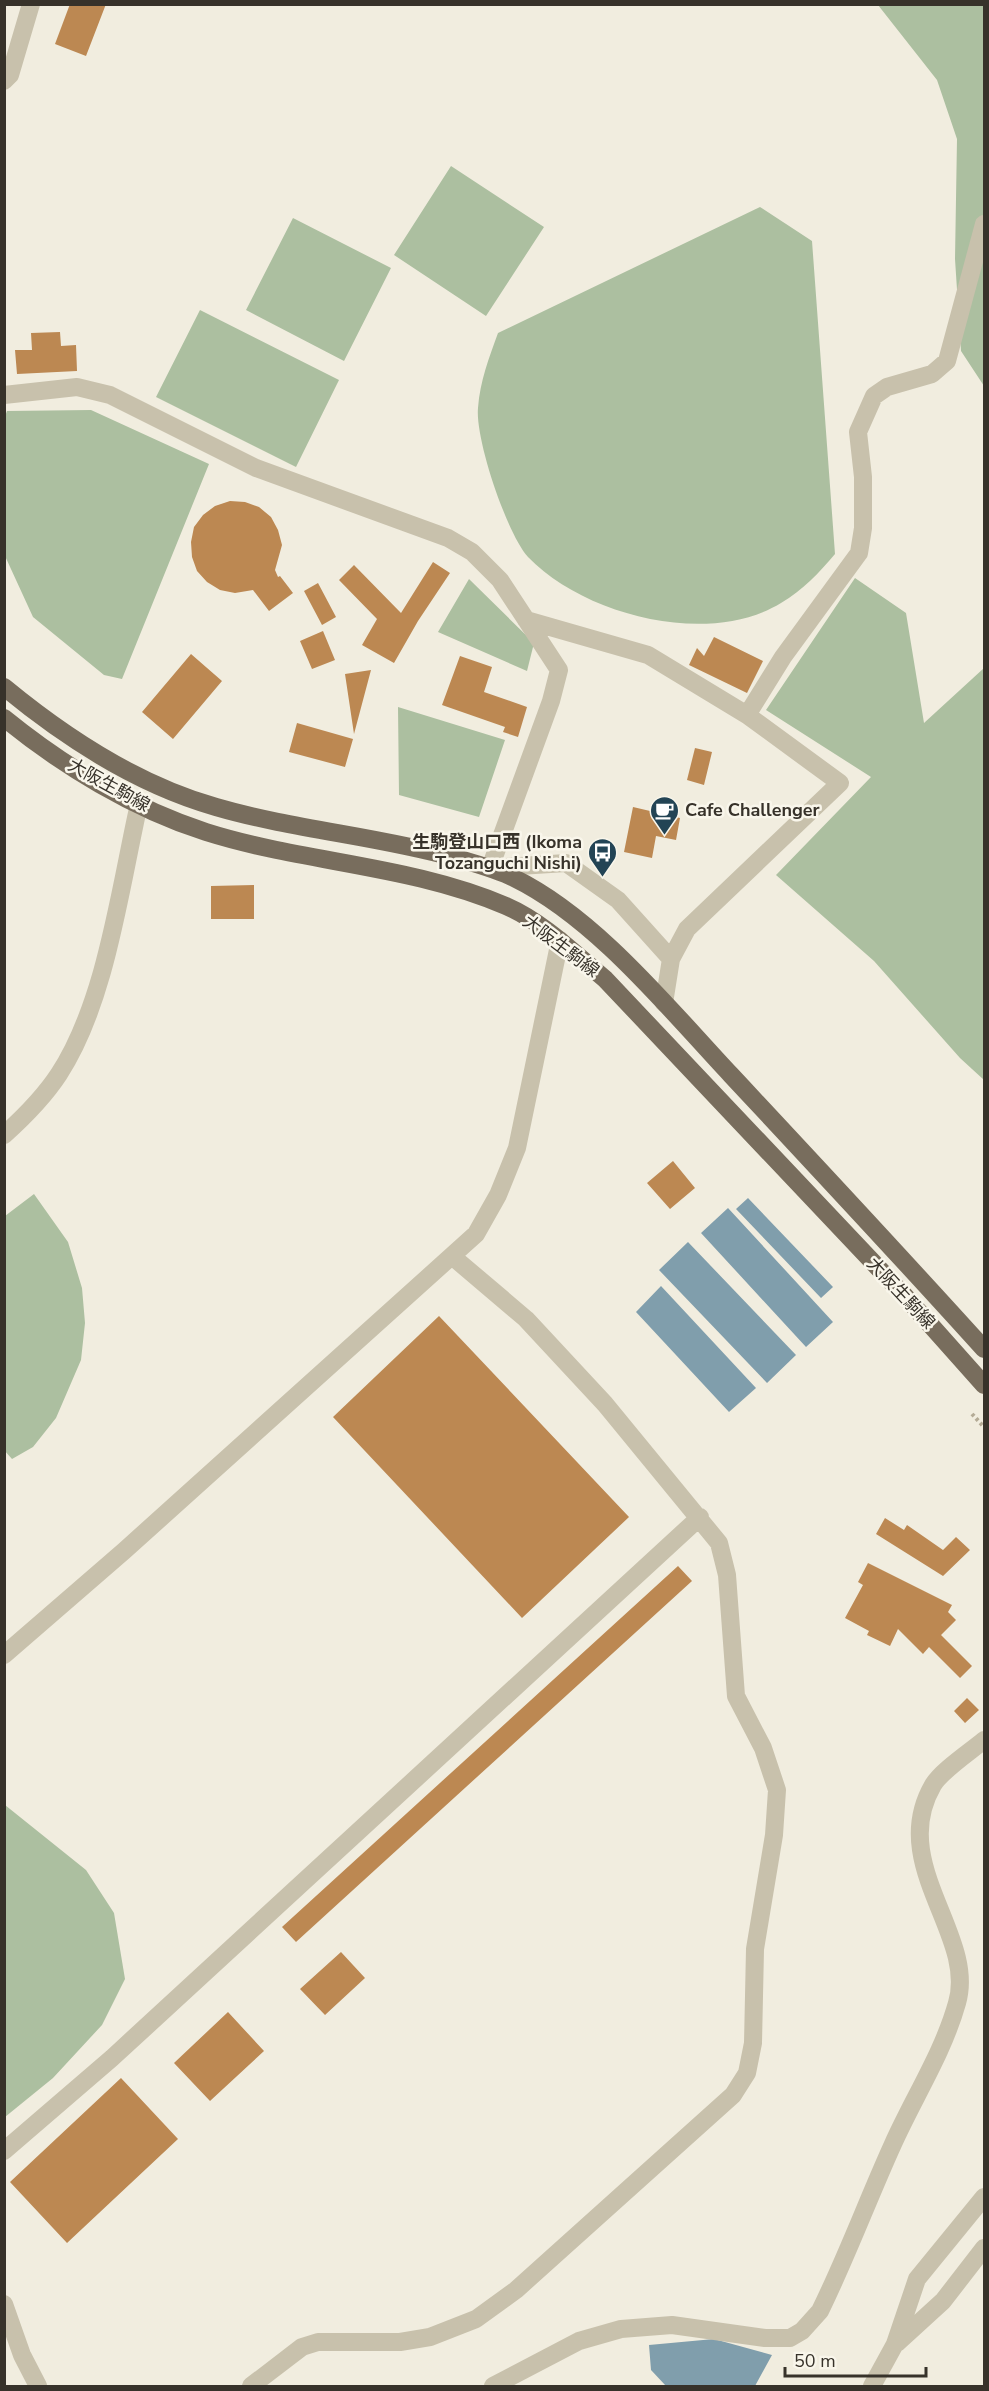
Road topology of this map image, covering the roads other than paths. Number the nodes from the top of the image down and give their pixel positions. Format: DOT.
graph roads {
  1 [pos="31,4"];
  2 [pos="4,81"];
  3 [pos="984,224"];
  4 [pos="4,395"];
  5 [pos="526,620"];
  6 [pos="4,687"];
  7 [pos="747,716"];
  8 [pos="4,718"];
  9 [pos="139,804"];
  10 [pos="490,868"];
  11 [pos="560,940"];
  12 [pos="671,959"];
  13 [pos="664,1003"];
  14 [pos="4,1135"];
  15 [pos="453,1257"];
  16 [pos="984,1350"];
  17 [pos="984,1385"];
  18 [pos="700,1517"];
  19 [pos="4,1654"];
  20 [pos="984,1740"];
  21 [pos="4,2151"];
  22 [pos="984,2197"];
  23 [pos="984,2248"];
  24 [pos="4,2304"];
  25 [pos="895,2344"];
  26 [pos="38,2386"];
  27 [pos="251,2386"];
  28 [pos="493,2386"];
  29 [pos="872,2386"];
  1 -- 2 [label="street"];
  3 -- 7 [label="street"];
  4 -- 5 [label="street"];
  5 -- 7 [label="street"];
  5 -- 10 [label="street"];
  6 -- 10 [label="main road, 大阪生駒線"];
  7 -- 12 [label="street"];
  8 -- 9 [label="main road, 大阪生駒線"];
  9 -- 11 [label="main road, 大阪生駒線"];
  9 -- 14 [label="street"];
  10 -- 12 [label="street"];
  10 -- 13 [label="main road, 大阪生駒線"];
  11 -- 15 [label="street"];
  11 -- 17 [label="main road, 大阪生駒線"];
  12 -- 13 [label="street"];
  13 -- 16 [label="main road, 大阪生駒線"];
  15 -- 18 [label="street"];
  15 -- 19 [label="street"];
  18 -- 21 [label="street"];
  18 -- 27 [label="street"];
  20 -- 28 [label="street"];
  22 -- 25 [label="street"];
  23 -- 25 [label="street"];
  24 -- 26 [label="street"];
  25 -- 29 [label="street"];
}
